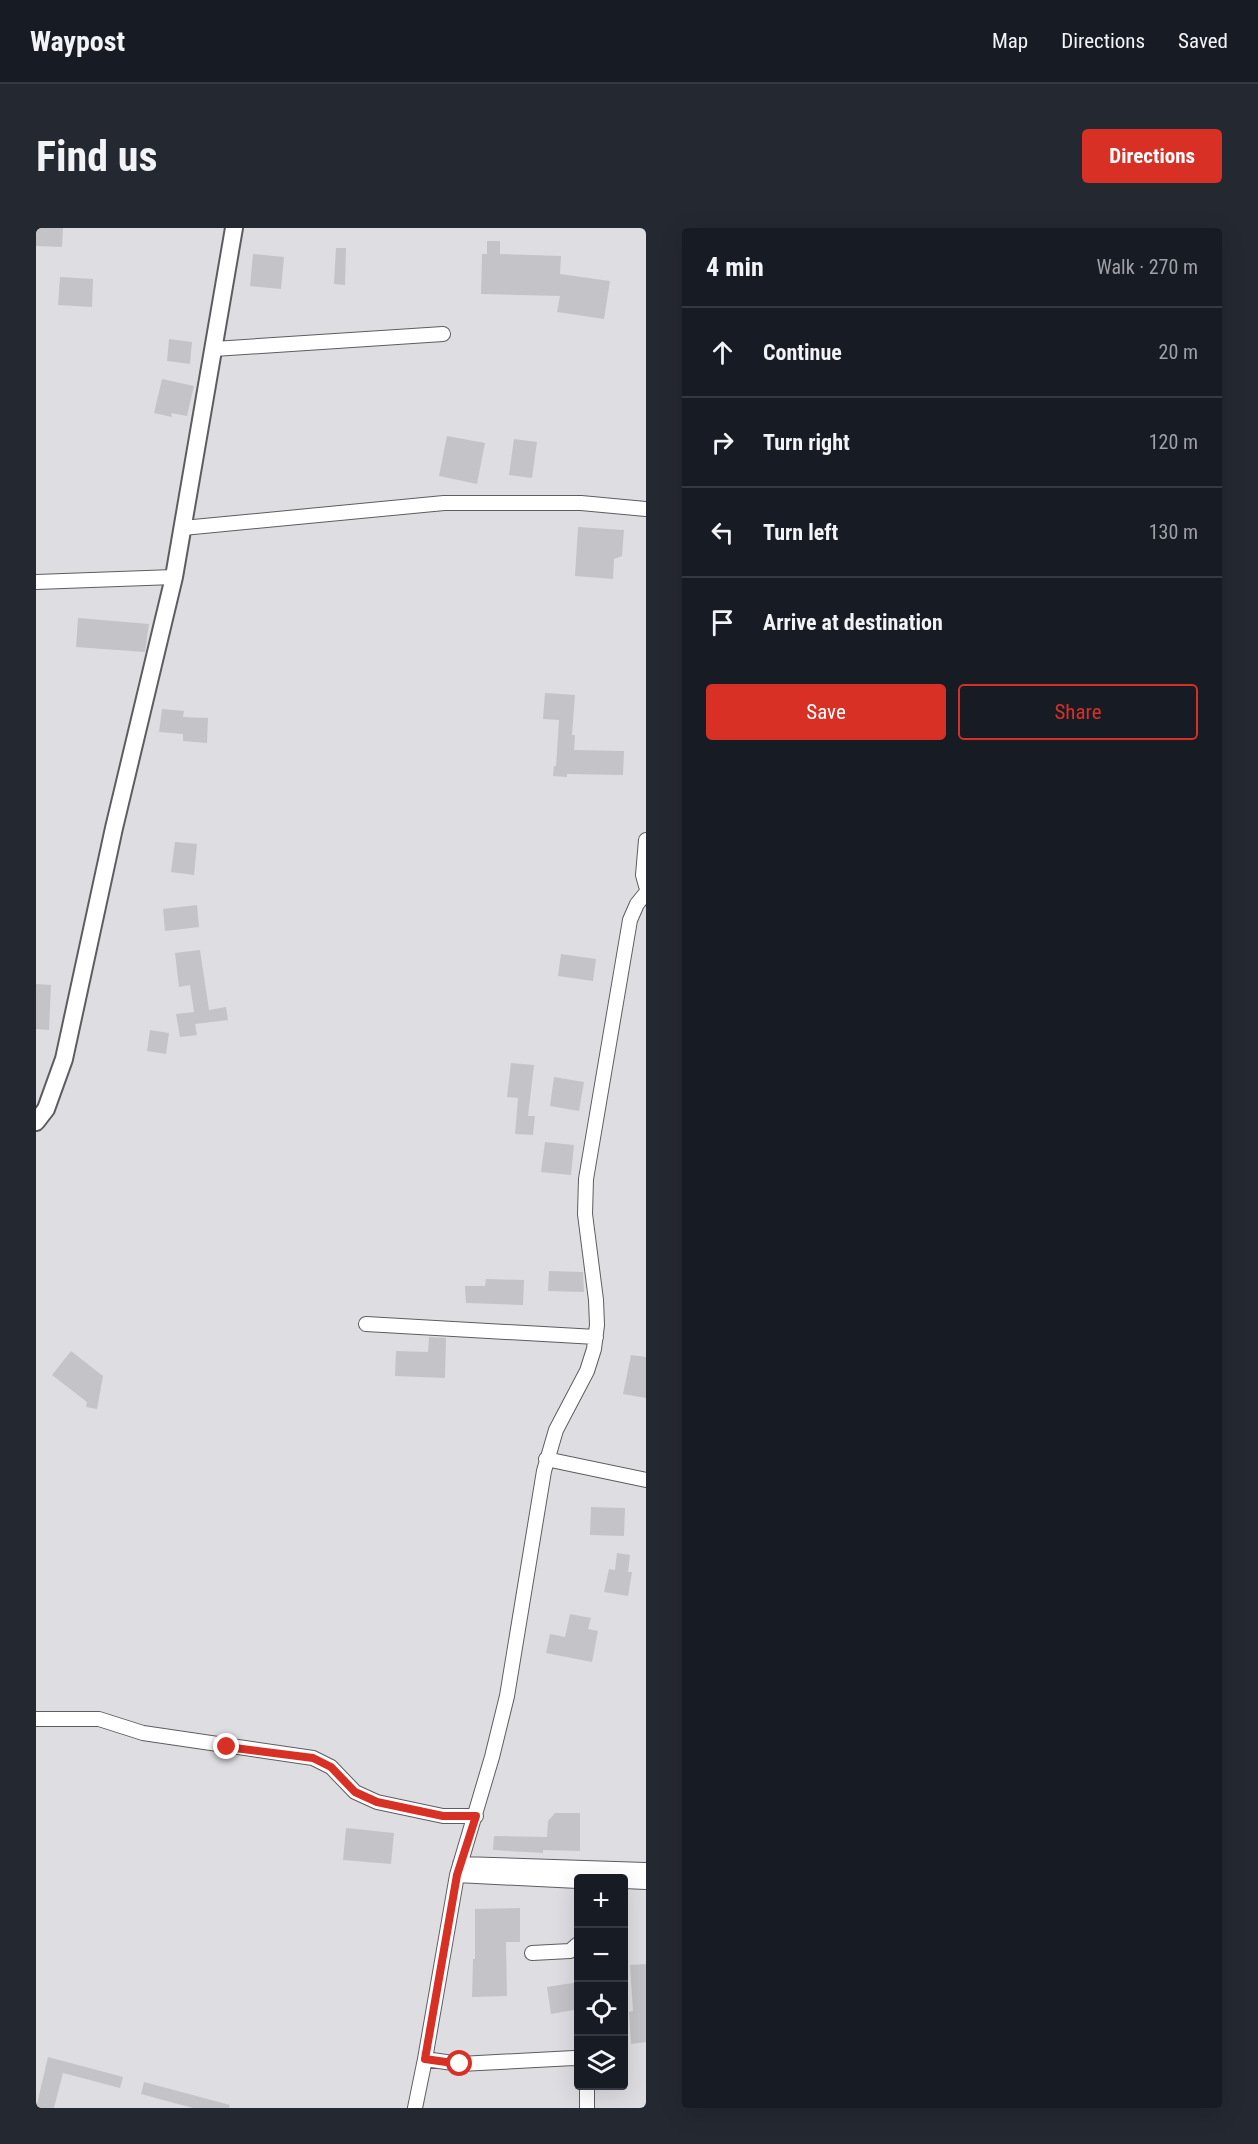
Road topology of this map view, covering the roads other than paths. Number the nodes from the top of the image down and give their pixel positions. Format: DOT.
graph roads {
  1 [pos="234,228"];
  2 [pos="443,334"];
  3 [pos="214,349"];
  4 [pos="646,509"];
  5 [pos="183,528"];
  6 [pos="174,577"];
  7 [pos="36,582"];
  8 [pos="646,840"];
  9 [pos="646,886"];
  10 [pos="646,893"];
  11 [pos="36,1122"];
  12 [pos="366,1324"];
  13 [pos="596,1337"];
  14 [pos="546,1459"];
  15 [pos="646,1480"];
  16 [pos="36,1719"];
  17 [pos="476,1816"];
  18 [pos="459,1869"];
  19 [pos="646,1870"];
  20 [pos="574,1880"];
  21 [pos="628,1881"];
  22 [pos="646,1882"];
  23 [pos="574,1949"];
  24 [pos="532,1953"];
  25 [pos="574,2058"];
  26 [pos="425,2059"];
  27 [pos="587,2090"];
  28 [pos="416,2108"];
  29 [pos="587,2108"];
  1 -- 3 [label="street"];
  2 -- 3 [label="street"];
  3 -- 5 [label="street"];
  4 -- 5 [label="street"];
  5 -- 6 [label="street"];
  6 -- 7 [label="street"];
  6 -- 11 [label="street"];
  8 -- 9 [label="street"];
  10 -- 13 [label="street"];
  12 -- 13 [label="street"];
  13 -- 14 [label="street"];
  14 -- 15 [label="street"];
  14 -- 17 [label="street"];
  16 -- 17 [label="street"];
  17 -- 18 [label="street"];
  18 -- 19 [label="street"];
  18 -- 20 [label="street"];
  18 -- 26 [label="street"];
  21 -- 22 [label="street"];
  23 -- 24 [label="street"];
  25 -- 26 [label="street"];
  26 -- 28 [label="street"];
  27 -- 29 [label="street"];
}
